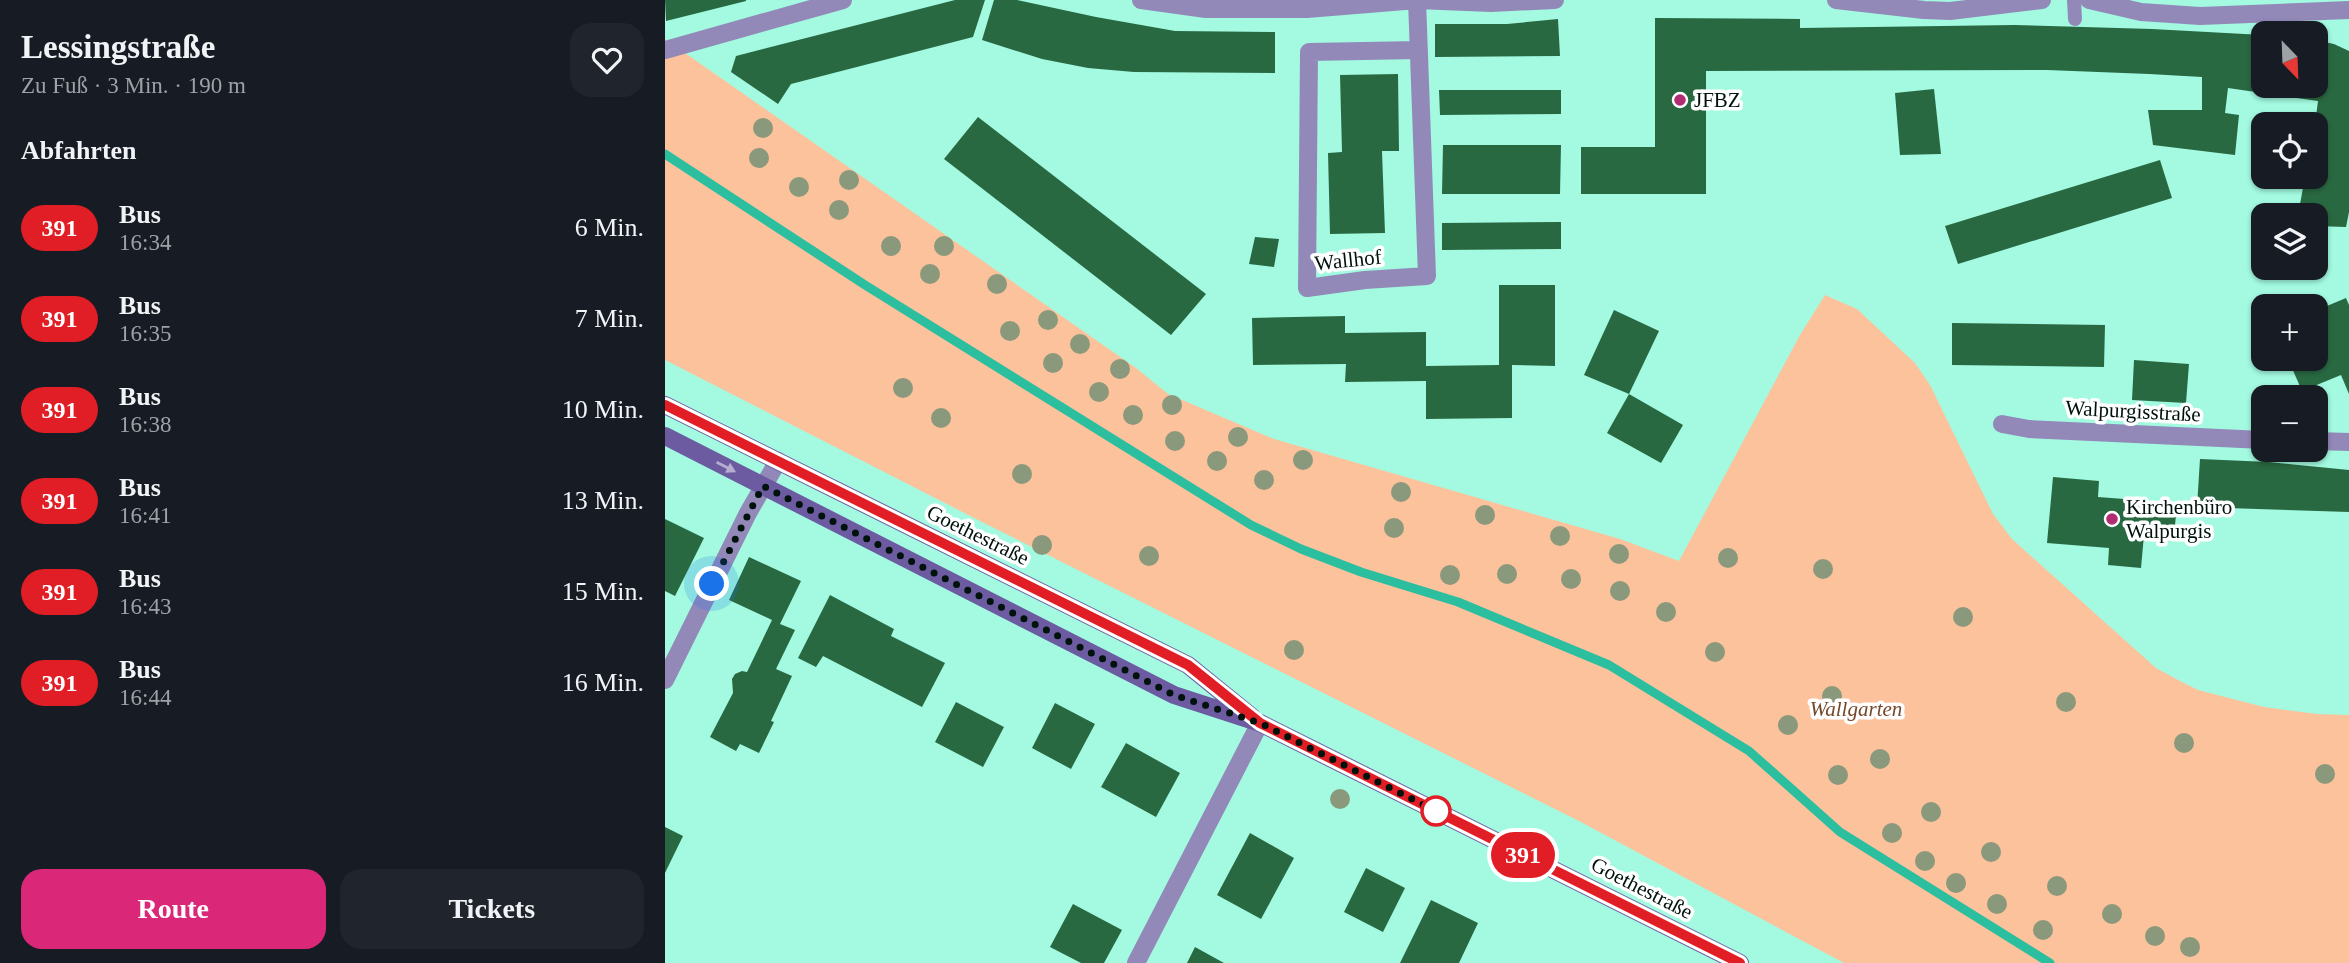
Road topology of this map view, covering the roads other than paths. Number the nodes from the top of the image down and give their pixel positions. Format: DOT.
graph roads {
  1 [pos="1141,0"];
  2 [pos="1417,0"];
  3 [pos="1555,0"];
  4 [pos="1836,0"];
  5 [pos="2042,0"];
  6 [pos="2074,0"];
  7 [pos="2089,0"];
  8 [pos="834,1"];
  9 [pos="2349,9"];
  10 [pos="2075,19"];
  11 [pos="665,50"];
  12 [pos="1419,50"];
  13 [pos="665,405"];
  14 [pos="2002,424"];
  15 [pos="665,436"];
  16 [pos="2251,439"];
  17 [pos="2328,441"];
  18 [pos="2349,442"];
  19 [pos="778,461"];
  20 [pos="763,486"];
  21 [pos="665,680"];
  22 [pos="1260,723"];
  23 [pos="1136,963"];
  24 [pos="1740,963"];
  1 -- 2 [label="street"];
  2 -- 3 [label="street"];
  2 -- 12 [label="street, Wallhof"];
  4 -- 5 [label="street"];
  6 -- 10 [label="lane"];
  7 -- 9 [label="street"];
  8 -- 11 [label="street"];
  12 -- 12 [label="street, Wallhof"];
  13 -- 19 [label="main road, Goethestraße"];
  14 -- 16 [label="street, Walpurgisstraße"];
  15 -- 20 [label="main road, Goethestraße, one-way"];
  17 -- 18 [label="street"];
  19 -- 20 [label="street"];
  19 -- 22 [label="main road, Goethestraße"];
  20 -- 21 [label="street"];
  20 -- 22 [label="main road, Goethestraße"];
  22 -- 23 [label="street"];
  22 -- 24 [label="main road, Goethestraße"];
}
